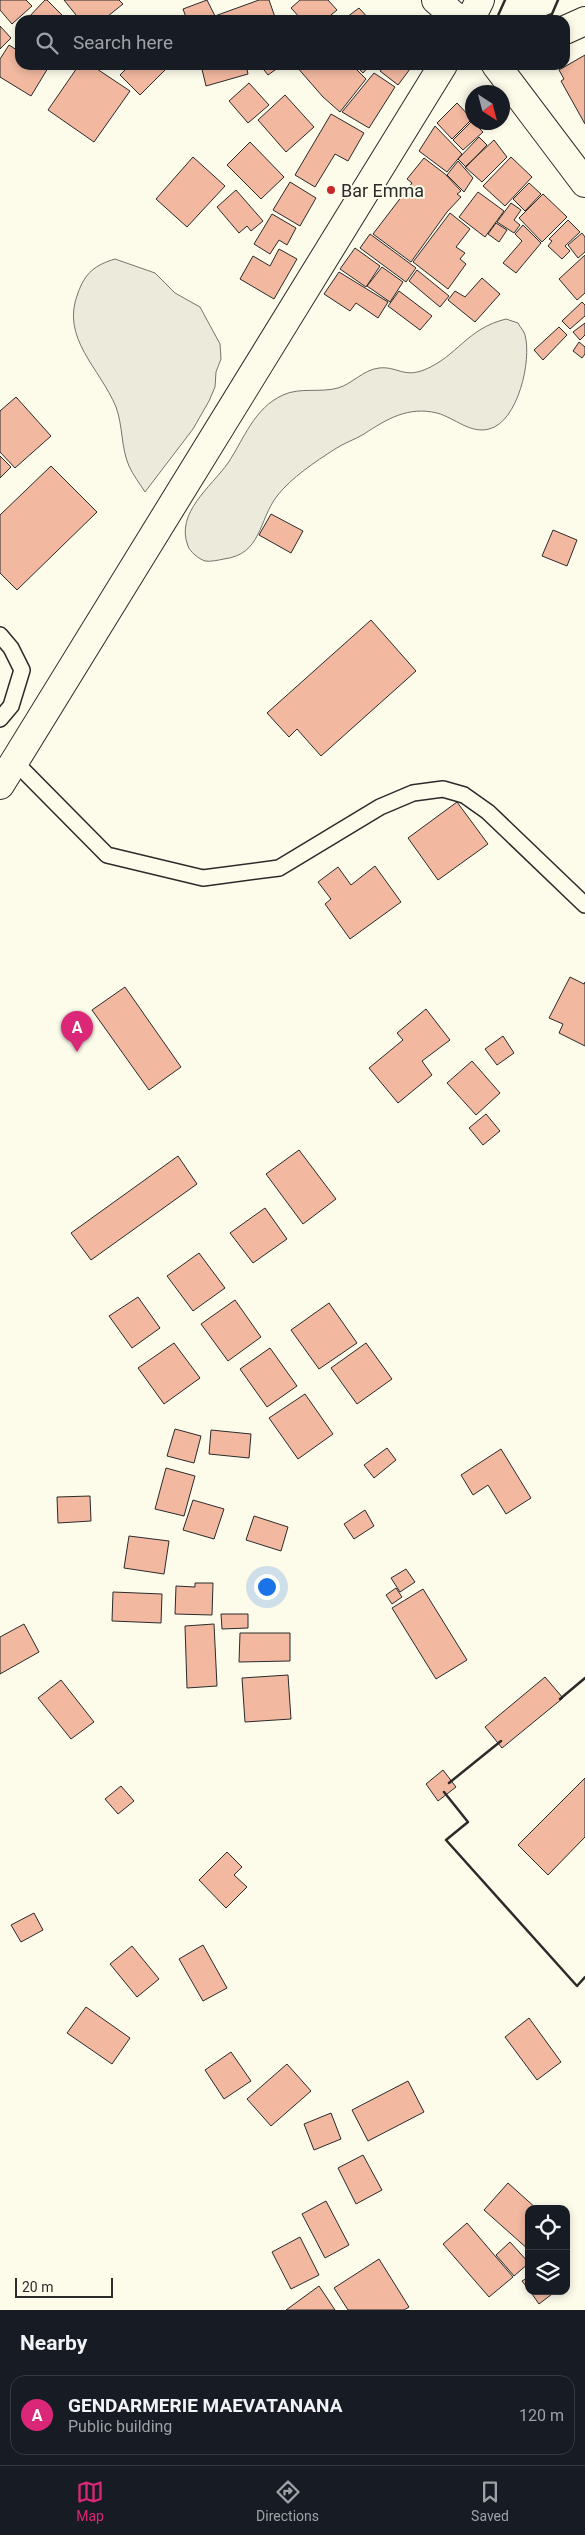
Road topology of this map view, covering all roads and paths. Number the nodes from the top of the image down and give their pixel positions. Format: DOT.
graph roads {
  1 [pos="436,0"];
  2 [pos="480,0"];
  3 [pos="453,15"];
  4 [pos="472,15"];
  5 [pos="585,21"];
  6 [pos="570,28"];
  7 [pos="440,70"];
  8 [pos="500,70"];
  9 [pos="585,183"];
  10 [pos="0,635"];
  11 [pos="0,719"];
  12 [pos="14,761"];
  13 [pos="0,785"];
  14 [pos="585,905"];
  1 -- 3 [label="main road"];
  2 -- 4 [label="main road"];
  5 -- 6 [label="main road"];
  7 -- 12 [label="main road"];
  8 -- 9 [label="main road"];
  10 -- 11 [label="lane"];
  12 -- 13 [label="main road"];
  12 -- 14 [label="lane"];
}
